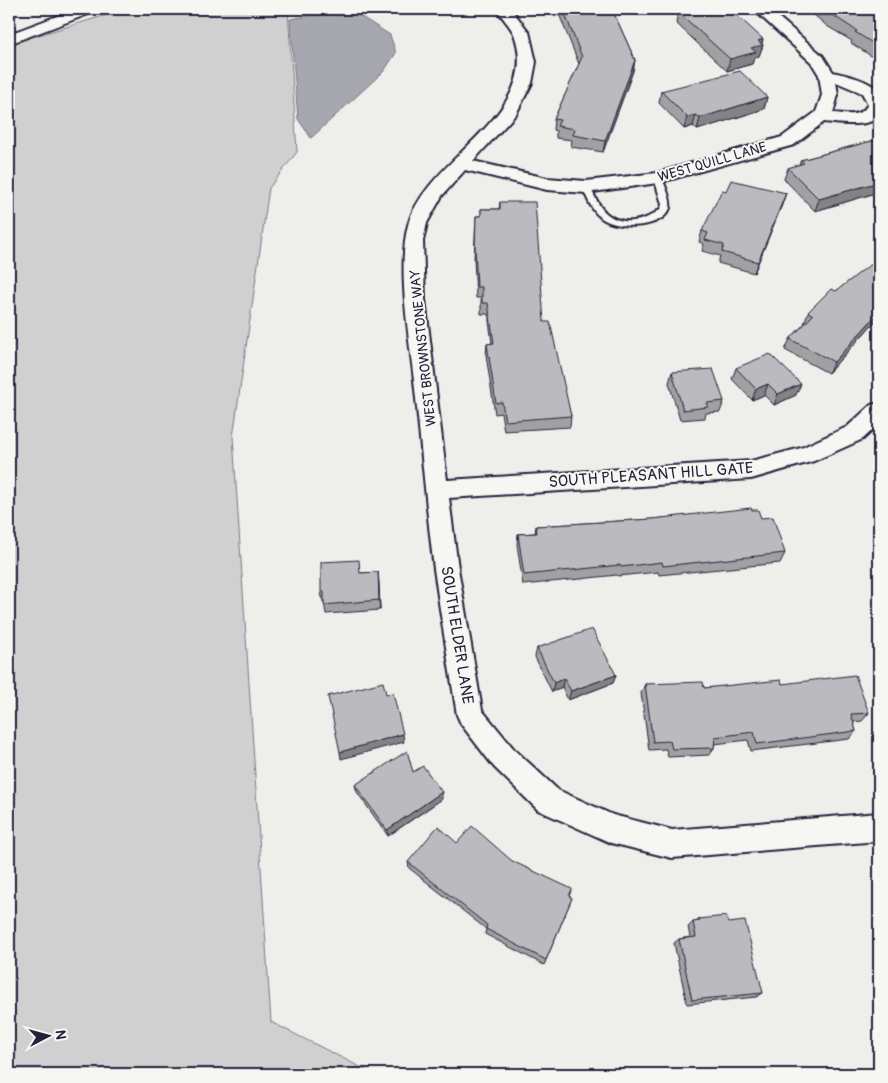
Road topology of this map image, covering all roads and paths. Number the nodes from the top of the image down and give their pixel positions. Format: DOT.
graph roads {
  1 [pos="89,9"];
  2 [pos="504,9"];
  3 [pos="760,9"];
  4 [pos="9,39"];
  5 [pos="827,76"];
  6 [pos="820,117"];
  7 [pos="460,163"];
  8 [pos="658,178"];
  9 [pos="586,187"];
  10 [pos="879,411"];
  11 [pos="438,490"];
  12 [pos="879,827"];
  1 -- 4 [label="street"];
  2 -- 7 [label="street, WEST BROWNSTONE WAY"];
  3 -- 5 [label="street"];
  5 -- 6 [label="street, WEST QUILL LANE"];
  5 -- 6 [label="street"];
  6 -- 8 [label="street, WEST QUILL LANE"];
  7 -- 9 [label="street, WEST QUILL LANE"];
  7 -- 11 [label="street, WEST BROWNSTONE WAY"];
  8 -- 9 [label="street, WEST QUILL LANE"];
  8 -- 9 [label="lane"];
  10 -- 11 [label="street, SOUTH PLEASANT HILL GATE"];
  11 -- 12 [label="street, SOUTH ELDER LANE"];
}
